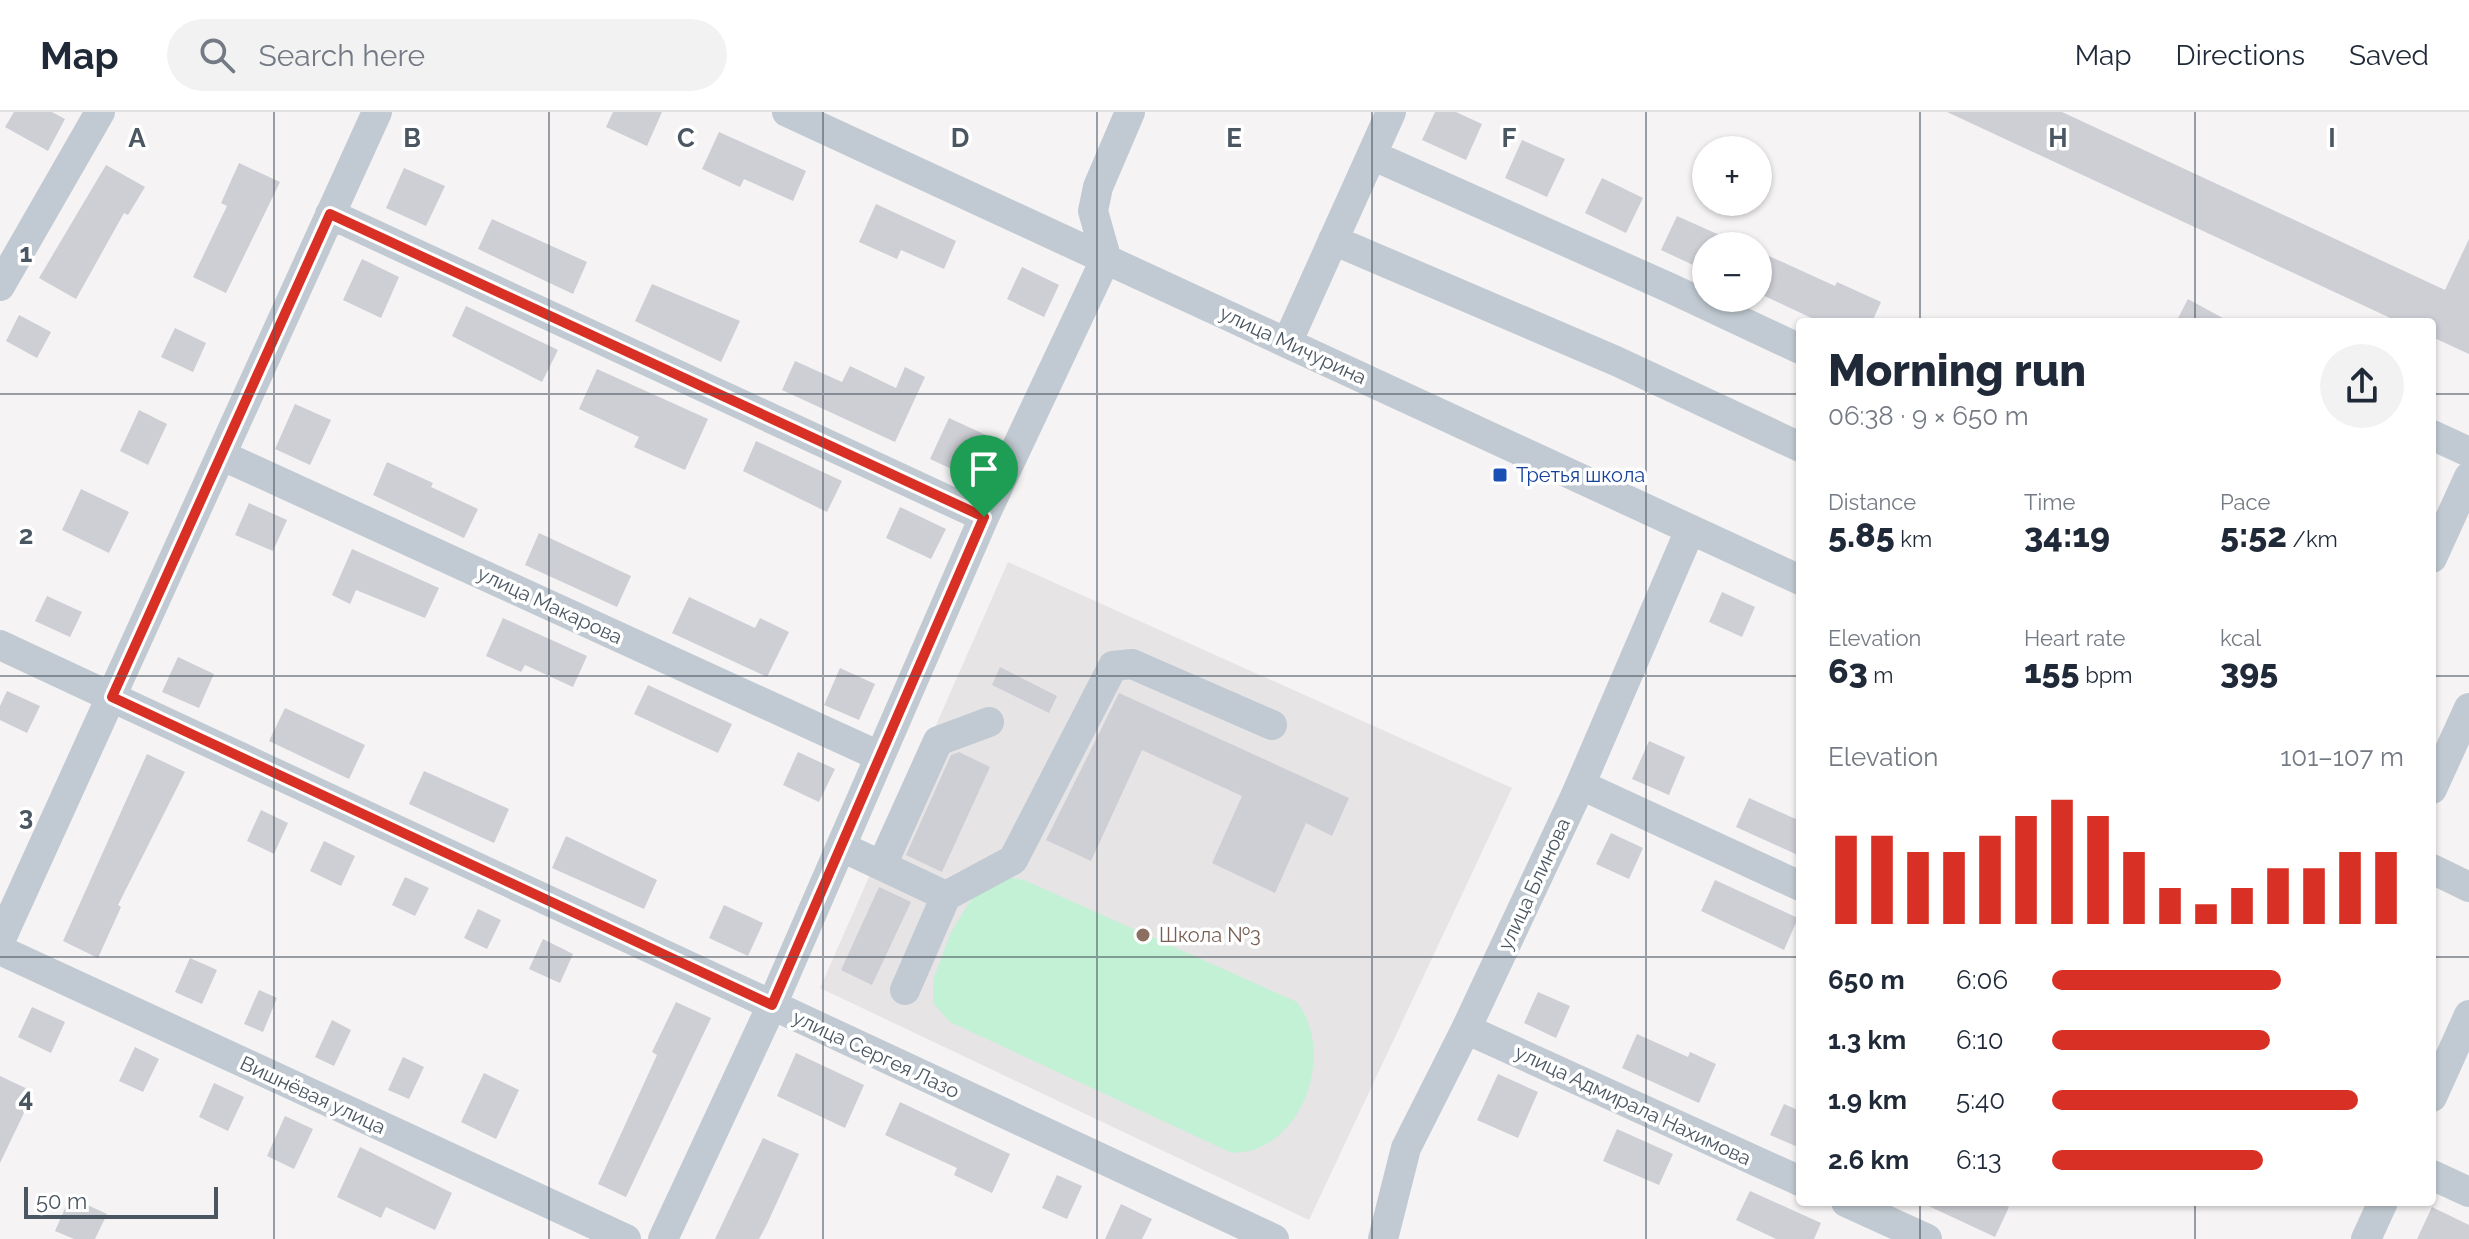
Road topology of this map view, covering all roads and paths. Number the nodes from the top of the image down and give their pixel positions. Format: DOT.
graph roads {
  1 [pos="100,112"];
  2 [pos="377,112"];
  3 [pos="787,112"];
  4 [pos="1130,112"];
  5 [pos="1391,112"];
  6 [pos="1372,155"];
  7 [pos="330,214"];
  8 [pos="1333,240"];
  9 [pos="1106,258"];
  10 [pos="0,286"];
  11 [pos="1287,343"];
  12 [pos="1796,347"];
  13 [pos="2436,437"];
  14 [pos="1796,445"];
  15 [pos="2469,452"];
  16 [pos="221,455"];
  17 [pos="2469,477"];
  18 [pos="984,517"];
  19 [pos="1690,530"];
  20 [pos="2436,549"];
  21 [pos="1796,578"];
  22 [pos="0,645"];
  23 [pos="112,697"];
  24 [pos="2469,708"];
  25 [pos="989,722"];
  26 [pos="1272,725"];
  27 [pos="2441,745"];
  28 [pos="879,756"];
  29 [pos="2436,769"];
  30 [pos="1581,785"];
  31 [pos="842,847"];
  32 [pos="882,865"];
  33 [pos="2436,871"];
  34 [pos="1796,884"];
  35 [pos="2469,887"];
  36 [pos="946,896"];
  37 [pos="0,941"];
  38 [pos="0,950"];
  39 [pos="905,990"];
  40 [pos="772,1005"];
  41 [pos="2469,1015"];
  42 [pos="1466,1029"];
  43 [pos="2436,1088"];
  44 [pos="2436,1177"];
  45 [pos="1796,1179"];
  46 [pos="2469,1192"];
  47 [pos="1855,1206"];
  48 [pos="2381,1206"];
  49 [pos="626,1239"];
  50 [pos="663,1239"];
  51 [pos="1274,1239"];
  52 [pos="1383,1239"];
  53 [pos="1927,1239"];
  54 [pos="2366,1239"];
  1 -- 10 [label="street"];
  2 -- 7 [label="street"];
  3 -- 9 [label="street, улица Мичурина"];
  4 -- 9 [label="street"];
  5 -- 6 [label="street"];
  6 -- 8 [label="street"];
  6 -- 12 [label="street"];
  7 -- 16 [label="street"];
  7 -- 18 [label="street"];
  8 -- 11 [label="street"];
  8 -- 14 [label="street"];
  9 -- 11 [label="street, улица Мичурина"];
  9 -- 18 [label="street"];
  11 -- 19 [label="street, улица Мичурина"];
  13 -- 15 [label="street"];
  16 -- 23 [label="street"];
  16 -- 28 [label="street, улица Макарова"];
  17 -- 20 [label="street"];
  18 -- 28 [label="street"];
  19 -- 21 [label="street, улица Мичурина"];
  19 -- 30 [label="street, улица Блинова"];
  22 -- 23 [label="street, улица Сергея Лазо"];
  23 -- 37 [label="street"];
  23 -- 40 [label="street, улица Сергея Лазо"];
  24 -- 27 [label="street"];
  25 -- 32 [label="street"];
  26 -- 36 [label="street"];
  27 -- 29 [label="street"];
  28 -- 31 [label="street"];
  30 -- 34 [label="street"];
  30 -- 42 [label="street, улица Блинова"];
  31 -- 32 [label="street"];
  31 -- 40 [label="street"];
  32 -- 36 [label="street"];
  33 -- 35 [label="street"];
  36 -- 39 [label="street"];
  38 -- 49 [label="street, Вишнёвая улица"];
  40 -- 50 [label="street"];
  40 -- 51 [label="street, улица Сергея Лазо"];
  41 -- 43 [label="street"];
  42 -- 45 [label="street, улица Адмирала Нахимова"];
  42 -- 52 [label="street, улица Блинова"];
  44 -- 46 [label="street"];
  47 -- 53 [label="street"];
  48 -- 54 [label="street"];
}
